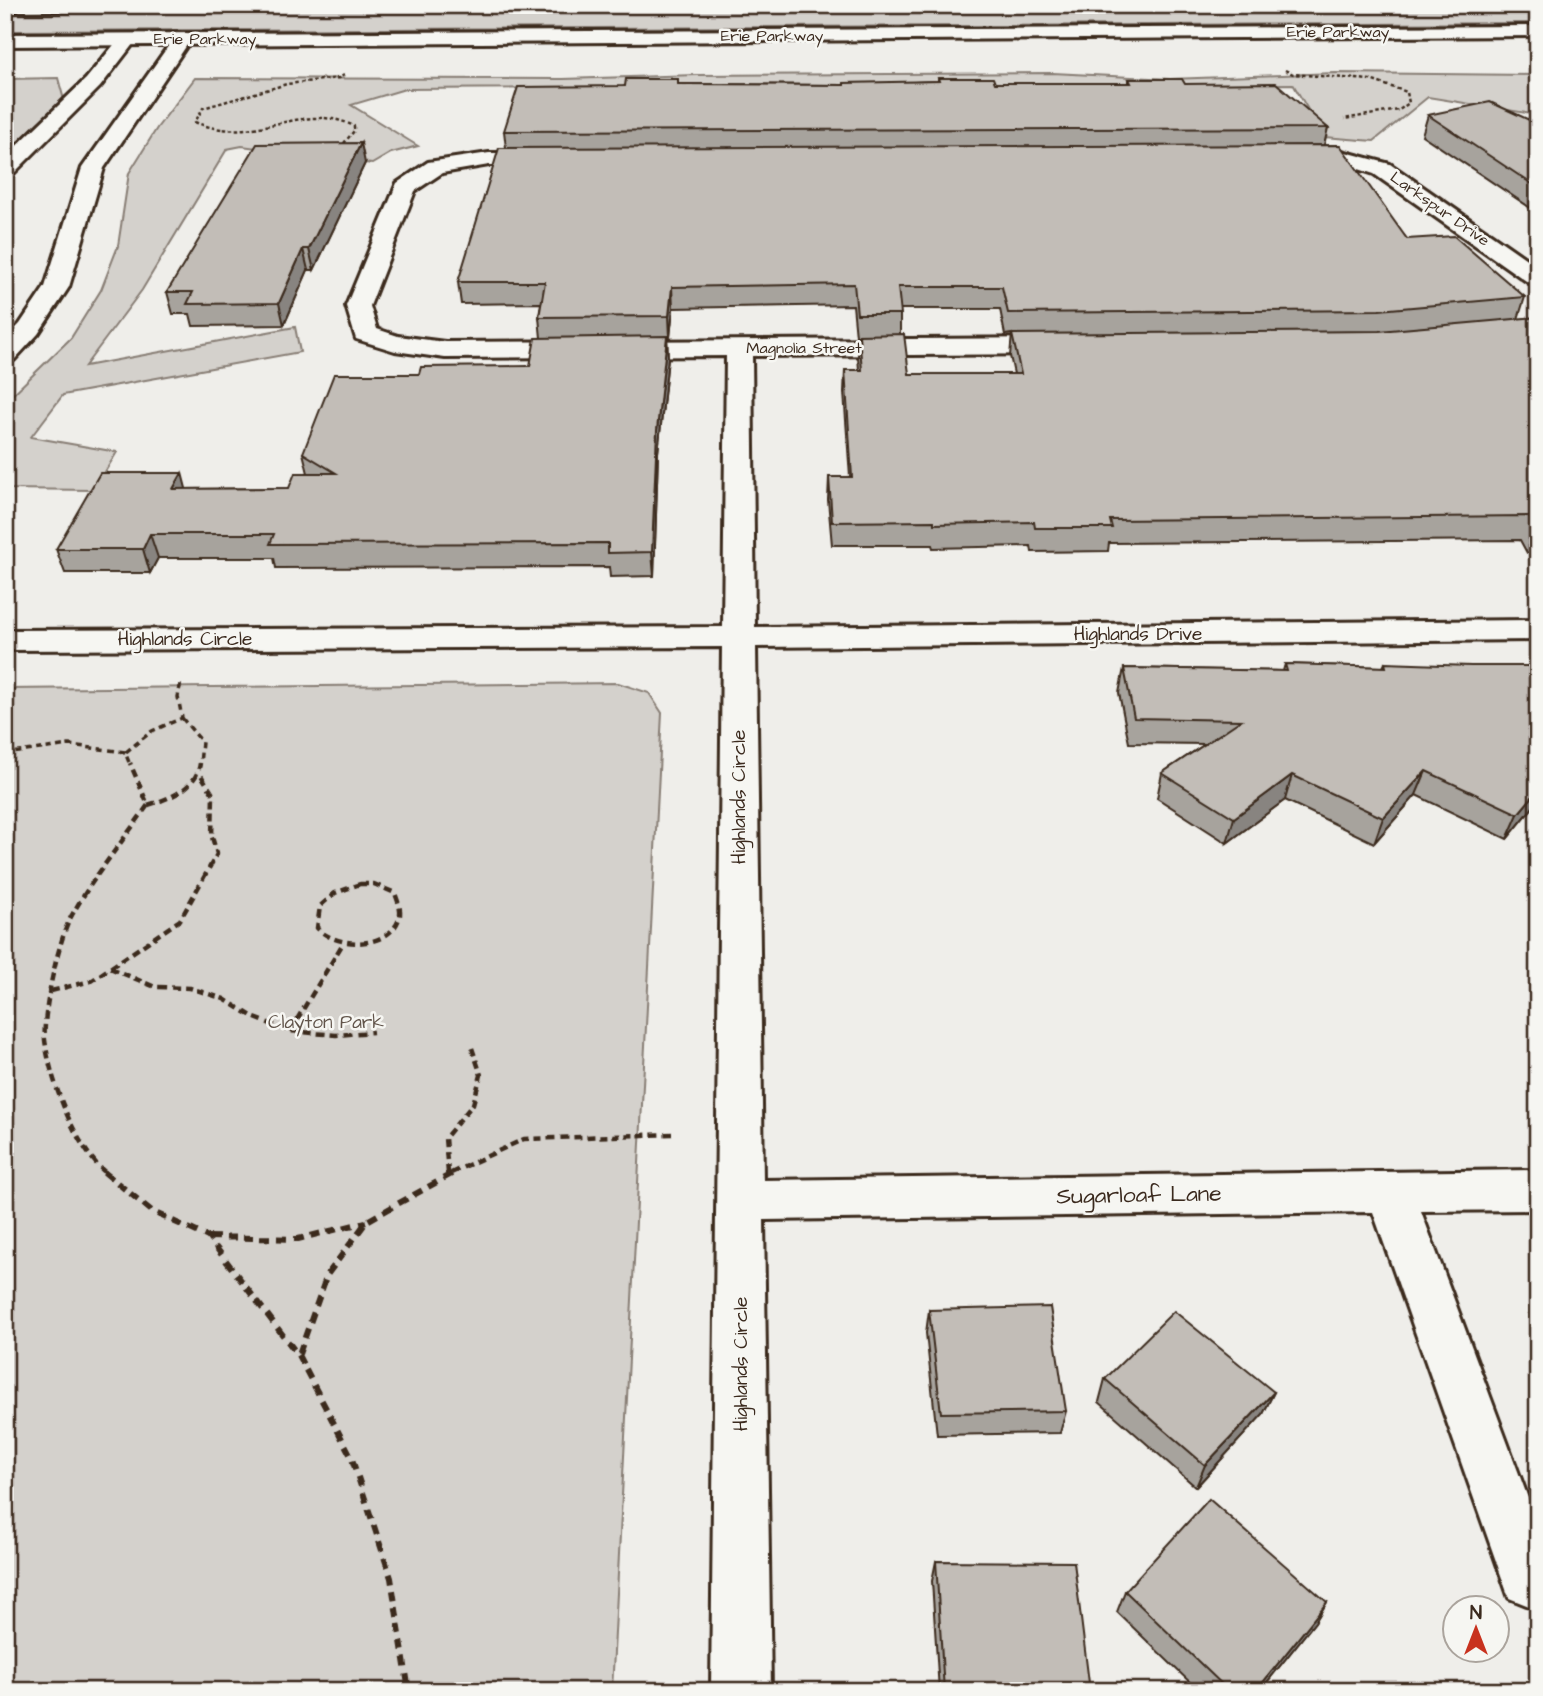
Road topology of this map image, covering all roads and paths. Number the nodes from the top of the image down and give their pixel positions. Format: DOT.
graph roads {
  1 [pos="124,5"];
  2 [pos="5,6"];
  3 [pos="1538,31"];
  4 [pos="128,39"];
  5 [pos="5,40"];
  6 [pos="176,47"];
  7 [pos="1538,48"];
  8 [pos="5,56"];
  9 [pos="115,56"];
  10 [pos="1284,69"];
  11 [pos="345,74"];
  12 [pos="1342,119"];
  13 [pos="343,155"];
  14 [pos="1282,156"];
  15 [pos="572,159"];
  16 [pos="5,169"];
  17 [pos="1538,278"];
  18 [pos="1093,345"];
  19 [pos="739,349"];
  20 [pos="5,354"];
  21 [pos="1538,630"];
  22 [pos="739,637"];
  23 [pos="5,639"];
  24 [pos="181,681"];
  25 [pos="182,719"];
  26 [pos="125,752"];
  27 [pos="5,754"];
  28 [pos="199,772"];
  29 [pos="148,805"];
  30 [pos="342,945"];
  31 [pos="110,968"];
  32 [pos="51,991"];
  33 [pos="290,1031"];
  34 [pos="373,1032"];
  35 [pos="472,1048"];
  36 [pos="672,1134"];
  37 [pos="448,1175"];
  38 [pos="1538,1189"];
  39 [pos="1390,1192"];
  40 [pos="741,1200"];
  41 [pos="367,1222"];
  42 [pos="208,1237"];
  43 [pos="299,1355"];
  44 [pos="1529,1578"];
  45 [pos="409,1691"];
  46 [pos="741,1691"];
  1 -- 2 [label="street"];
  3 -- 6 [label="street, Erie Parkway"];
  4 -- 5 [label="street, Erie Parkway"];
  4 -- 6 [label="street, Erie Parkway"];
  4 -- 9 [label="street"];
  6 -- 7 [label="street, Erie Parkway"];
  6 -- 9 [label="street, Erie Parkway"];
  6 -- 20 [label="street"];
  8 -- 9 [label="street, Erie Parkway"];
  9 -- 16 [label="street"];
  10 -- 12 [label="path"];
  11 -- 13 [label="path"];
  14 -- 17 [label="street, Larkspur Drive"];
  15 -- 19 [label="street, Magnolia Street"];
  18 -- 19 [label="street, Magnolia Street"];
  19 -- 22 [label="street"];
  21 -- 22 [label="street, Highlands Drive"];
  22 -- 23 [label="street, Highlands Circle"];
  22 -- 40 [label="street, Highlands Circle"];
  24 -- 25 [label="path"];
  25 -- 26 [label="path"];
  25 -- 28 [label="path"];
  26 -- 27 [label="path"];
  26 -- 29 [label="path"];
  28 -- 29 [label="path"];
  28 -- 31 [label="path"];
  29 -- 32 [label="path"];
  30 -- 30 [label="path"];
  30 -- 33 [label="path"];
  31 -- 32 [label="path"];
  31 -- 33 [label="path"];
  32 -- 42 [label="path"];
  33 -- 34 [label="path"];
  35 -- 37 [label="path"];
  36 -- 37 [label="path"];
  37 -- 41 [label="path"];
  38 -- 39 [label="street, Sugarloaf Lane"];
  39 -- 40 [label="street, Sugarloaf Lane"];
  39 -- 44 [label="street"];
  40 -- 46 [label="street, Highlands Circle"];
  41 -- 42 [label="path"];
  41 -- 43 [label="path"];
  42 -- 43 [label="path"];
  43 -- 45 [label="path"];
}
